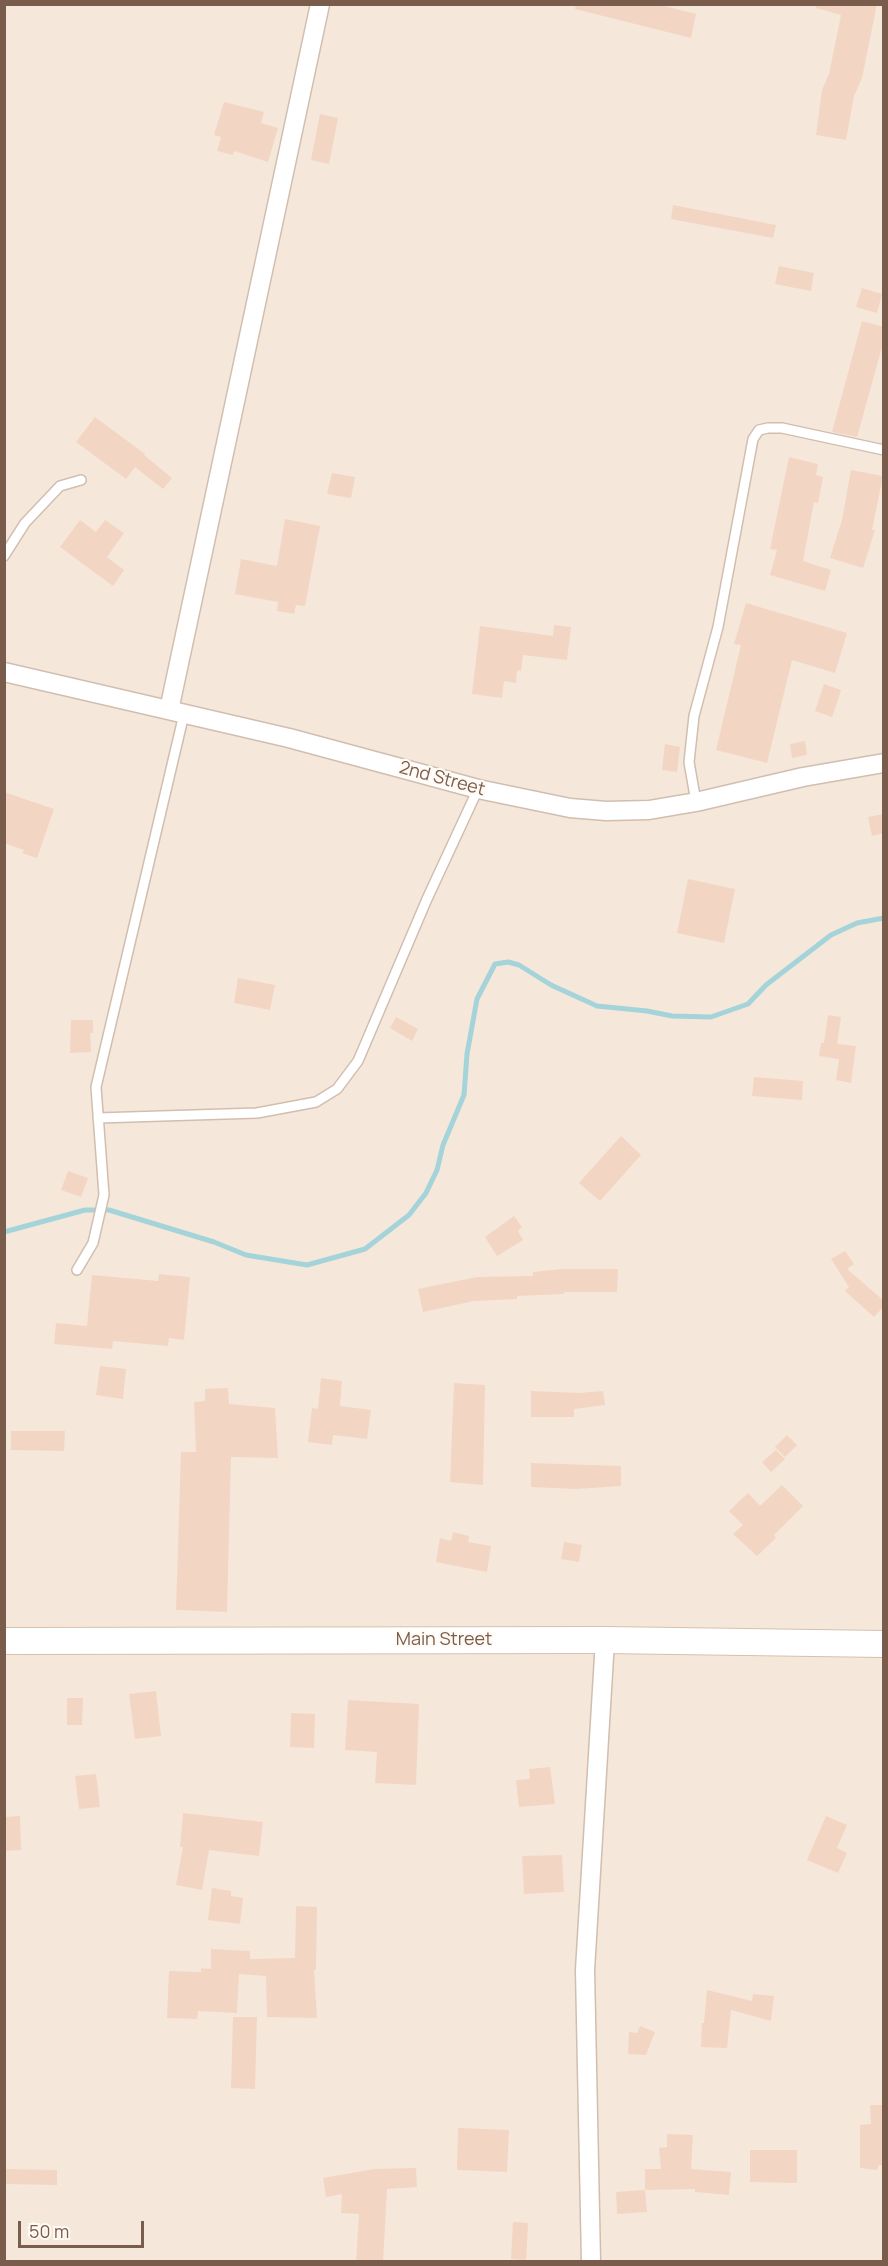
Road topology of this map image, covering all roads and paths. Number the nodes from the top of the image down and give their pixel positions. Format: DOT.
graph roads {
  1 [pos="320,4"];
  2 [pos="884,450"];
  3 [pos="81,480"];
  4 [pos="4,556"];
  5 [pos="4,672"];
  6 [pos="177,712"];
  7 [pos="884,763"];
  8 [pos="478,789"];
  9 [pos="696,802"];
  10 [pos="98,1118"];
  11 [pos="77,1270"];
  12 [pos="605,1640"];
  13 [pos="4,1641"];
  14 [pos="884,1644"];
  15 [pos="591,2262"];
  1 -- 6 [label="street"];
  2 -- 9 [label="lane"];
  3 -- 4 [label="lane"];
  5 -- 6 [label="street, 2nd Street"];
  6 -- 8 [label="street, 2nd Street"];
  6 -- 10 [label="lane"];
  7 -- 9 [label="street, 2nd Street"];
  8 -- 9 [label="street, 2nd Street"];
  8 -- 10 [label="lane"];
  10 -- 11 [label="lane"];
  12 -- 13 [label="main road, Main Street"];
  12 -- 14 [label="main road, Main Street"];
  12 -- 15 [label="street"];
}
